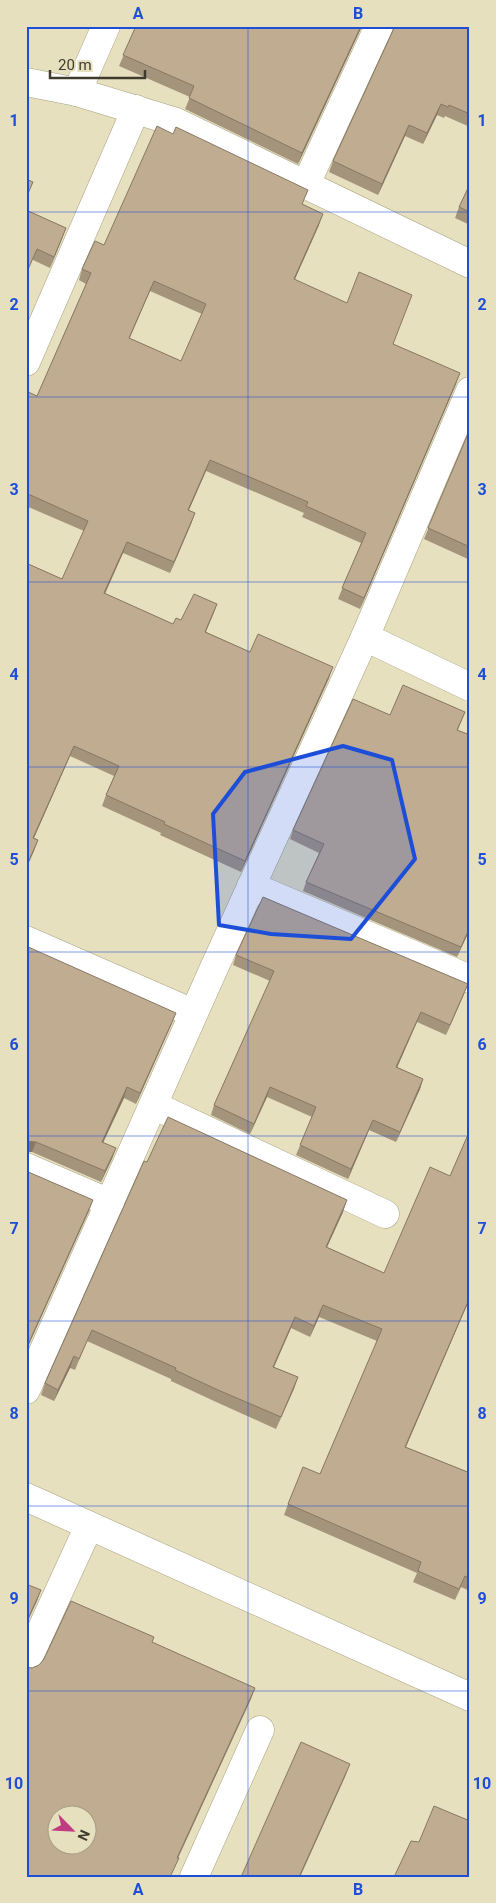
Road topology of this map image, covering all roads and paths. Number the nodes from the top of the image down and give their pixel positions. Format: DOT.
graph roads {
  1 [pos="106,26"];
  2 [pos="379,26"];
  3 [pos="26,82"];
  4 [pos="77,92"];
  5 [pos="136,109"];
  6 [pos="306,184"];
  7 [pos="470,264"];
  8 [pos="26,362"];
  9 [pos="470,391"];
  10 [pos="365,637"];
  11 [pos="470,687"];
  12 [pos="251,886"];
  13 [pos="26,940"];
  14 [pos="470,979"];
  15 [pos="194,1013"];
  16 [pos="152,1105"];
  17 [pos="26,1166"];
  18 [pos="110,1203"];
  19 [pos="385,1214"];
  20 [pos="26,1390"];
  21 [pos="26,1497"];
  22 [pos="90,1526"];
  23 [pos="26,1662"];
  24 [pos="470,1697"];
  25 [pos="260,1730"];
  26 [pos="194,1877"];
  1 -- 4 [label="street"];
  2 -- 6 [label="street"];
  3 -- 4 [label="street"];
  4 -- 5 [label="street"];
  5 -- 6 [label="street"];
  5 -- 8 [label="street"];
  6 -- 7 [label="street"];
  9 -- 10 [label="street"];
  10 -- 11 [label="street"];
  10 -- 12 [label="street"];
  12 -- 14 [label="street"];
  12 -- 15 [label="street"];
  13 -- 15 [label="street"];
  15 -- 16 [label="street"];
  16 -- 18 [label="street"];
  16 -- 19 [label="street"];
  17 -- 18 [label="street"];
  18 -- 20 [label="street"];
  21 -- 22 [label="street"];
  22 -- 23 [label="street"];
  22 -- 24 [label="street"];
  25 -- 26 [label="street"];
}
